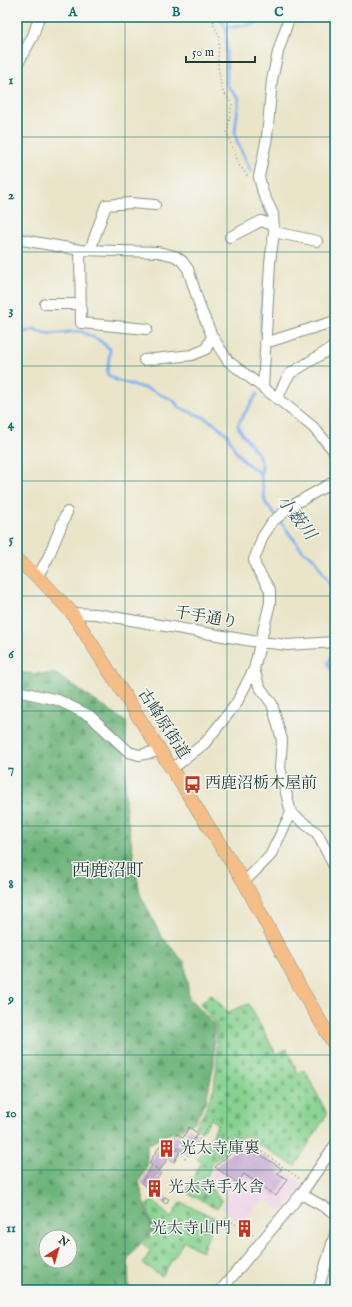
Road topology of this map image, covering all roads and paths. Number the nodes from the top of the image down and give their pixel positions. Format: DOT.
graph roads {
  1 [pos="39,17"];
  2 [pos="213,17"];
  3 [pos="291,17"];
  4 [pos="17,65"];
  5 [pos="257,177"];
  6 [pos="155,205"];
  7 [pos="274,228"];
  8 [pos="230,237"];
  9 [pos="17,239"];
  10 [pos="318,241"];
  11 [pos="80,250"];
  12 [pos="90,250"];
  13 [pos="45,304"];
  14 [pos="80,304"];
  15 [pos="335,320"];
  16 [pos="147,329"];
  17 [pos="212,336"];
  18 [pos="265,343"];
  19 [pos="335,346"];
  20 [pos="144,360"];
  21 [pos="263,388"];
  22 [pos="277,399"];
  23 [pos="335,452"];
  24 [pos="335,481"];
  25 [pos="67,512"];
  26 [pos="17,560"];
  27 [pos="37,576"];
  28 [pos="72,613"];
  29 [pos="262,642"];
  30 [pos="335,642"];
  31 [pos="254,670"];
  32 [pos="17,691"];
  33 [pos="160,751"];
  34 [pos="172,769"];
  35 [pos="291,813"];
  36 [pos="335,868"];
  37 [pos="244,882"];
  38 [pos="335,1046"];
  39 [pos="335,1145"];
  40 [pos="185,1159"];
  41 [pos="308,1184"];
  42 [pos="302,1194"];
  43 [pos="335,1213"];
  44 [pos="225,1218"];
  45 [pos="335,1234"];
  46 [pos="258,1240"];
  47 [pos="221,1290"];
  48 [pos="318,1290"];
  1 -- 4 [label="street"];
  2 -- 5 [label="path"];
  3 -- 5 [label="street"];
  5 -- 7 [label="street"];
  6 -- 12 [label="street"];
  7 -- 8 [label="street"];
  7 -- 10 [label="street"];
  7 -- 18 [label="street"];
  9 -- 11 [label="street"];
  11 -- 12 [label="street"];
  11 -- 14 [label="street"];
  12 -- 17 [label="street"];
  13 -- 14 [label="street"];
  14 -- 16 [label="street"];
  15 -- 18 [label="street"];
  17 -- 20 [label="street"];
  17 -- 21 [label="street"];
  18 -- 21 [label="street"];
  19 -- 22 [label="street"];
  21 -- 22 [label="street"];
  22 -- 23 [label="street"];
  24 -- 29 [label="street"];
  25 -- 27 [label="street"];
  26 -- 27 [label="main road, 古峰原街道"];
  27 -- 28 [label="main road, 古峰原街道"];
  28 -- 29 [label="street, 千手通り"];
  28 -- 33 [label="main road, 古峰原街道"];
  29 -- 30 [label="street, 千手通り"];
  29 -- 31 [label="street"];
  31 -- 34 [label="street"];
  31 -- 35 [label="street"];
  32 -- 33 [label="street"];
  33 -- 34 [label="main road, 古峰原街道"];
  34 -- 37 [label="main road, 古峰原街道"];
  35 -- 36 [label="street"];
  35 -- 37 [label="street"];
  37 -- 38 [label="main road, 古峰原街道"];
  39 -- 41 [label="street"];
  40 -- 41 [label="path"];
  41 -- 42 [label="street"];
  42 -- 43 [label="street"];
  42 -- 46 [label="street"];
  44 -- 46 [label="path"];
  45 -- 48 [label="street"];
  46 -- 47 [label="street"];
}
